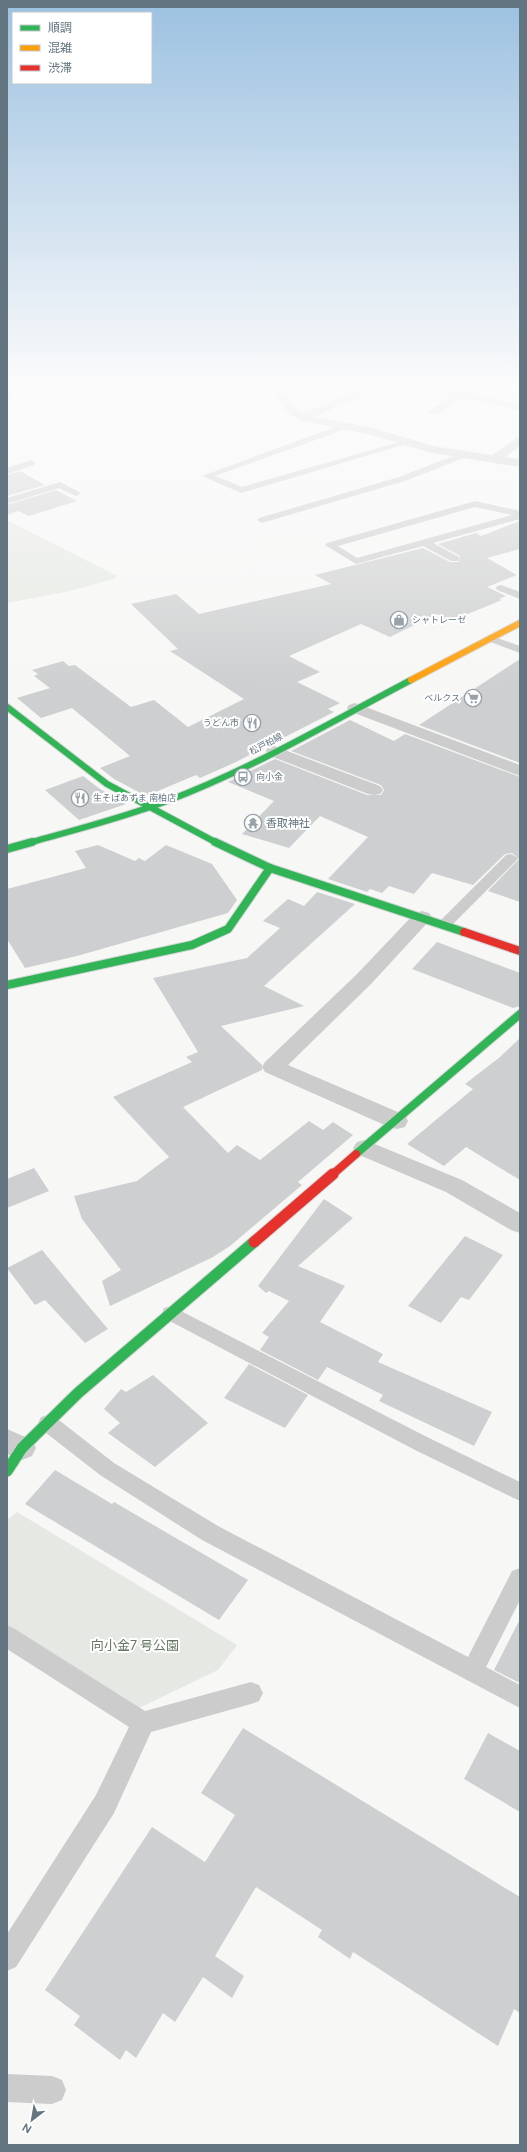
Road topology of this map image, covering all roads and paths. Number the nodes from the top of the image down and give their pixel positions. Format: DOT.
graph roads {
  1 [pos="59,485"];
  2 [pos="61,485"];
  3 [pos="230,485"];
  4 [pos="257,485"];
  5 [pos="380,485"];
  6 [pos="76,492"];
  7 [pos="7,501"];
  8 [pos="520,515"];
  9 [pos="262,520"];
  10 [pos="424,542"];
  11 [pos="456,559"];
  12 [pos="500,588"];
  13 [pos="520,596"];
  14 [pos="520,623"];
  15 [pos="489,638"];
  16 [pos="520,650"];
  17 [pos="7,707"];
  18 [pos="355,708"];
  19 [pos="274,751"];
  20 [pos="520,771"];
  21 [pos="374,790"];
  22 [pos="148,808"];
  23 [pos="7,849"];
  24 [pos="511,858"];
  25 [pos="270,868"];
  26 [pos="422,917"];
  27 [pos="444,925"];
  28 [pos="520,951"];
  29 [pos="7,985"];
  30 [pos="520,1014"];
  31 [pos="396,1121"];
  32 [pos="365,1148"];
  33 [pos="520,1224"];
  34 [pos="171,1313"];
  35 [pos="48,1423"];
  36 [pos="14,1445"];
  37 [pos="7,1471"];
  38 [pos="520,1492"];
  39 [pos="520,1578"];
  40 [pos="7,1636"];
  41 [pos="472,1672"];
  42 [pos="251,1693"];
  43 [pos="520,1697"];
  44 [pos="143,1723"];
  45 [pos="7,1958"];
  46 [pos="7,2088"];
  47 [pos="52,2090"];
  1 -- 7 [label="lane"];
  2 -- 6 [label="lane"];
  3 -- 4 [label="lane"];
  5 -- 9 [label="lane"];
  8 -- 10 [label="lane"];
  8 -- 10 [label="lane"];
  10 -- 11 [label="lane"];
  12 -- 13 [label="lane"];
  14 -- 15 [label="street, 松戸柏線"];
  15 -- 16 [label="lane"];
  15 -- 18 [label="street, 松戸柏線"];
  17 -- 22 [label="street"];
  18 -- 19 [label="street, 松戸柏線"];
  18 -- 20 [label="street"];
  19 -- 21 [label="street"];
  19 -- 22 [label="street, 松戸柏線"];
  22 -- 23 [label="street, 松戸柏線"];
  22 -- 25 [label="street"];
  24 -- 27 [label="lane"];
  25 -- 26 [label="street"];
  25 -- 29 [label="street"];
  26 -- 27 [label="street"];
  26 -- 31 [label="street"];
  27 -- 28 [label="street"];
  30 -- 31 [label="street"];
  31 -- 32 [label="street"];
  32 -- 33 [label="street"];
  32 -- 34 [label="street"];
  34 -- 35 [label="street"];
  34 -- 38 [label="lane"];
  35 -- 36 [label="street"];
  35 -- 41 [label="lane"];
  36 -- 37 [label="street"];
  39 -- 41 [label="lane"];
  40 -- 44 [label="lane"];
  41 -- 43 [label="lane"];
  42 -- 44 [label="lane"];
  44 -- 45 [label="lane"];
  46 -- 47 [label="lane"];
}
